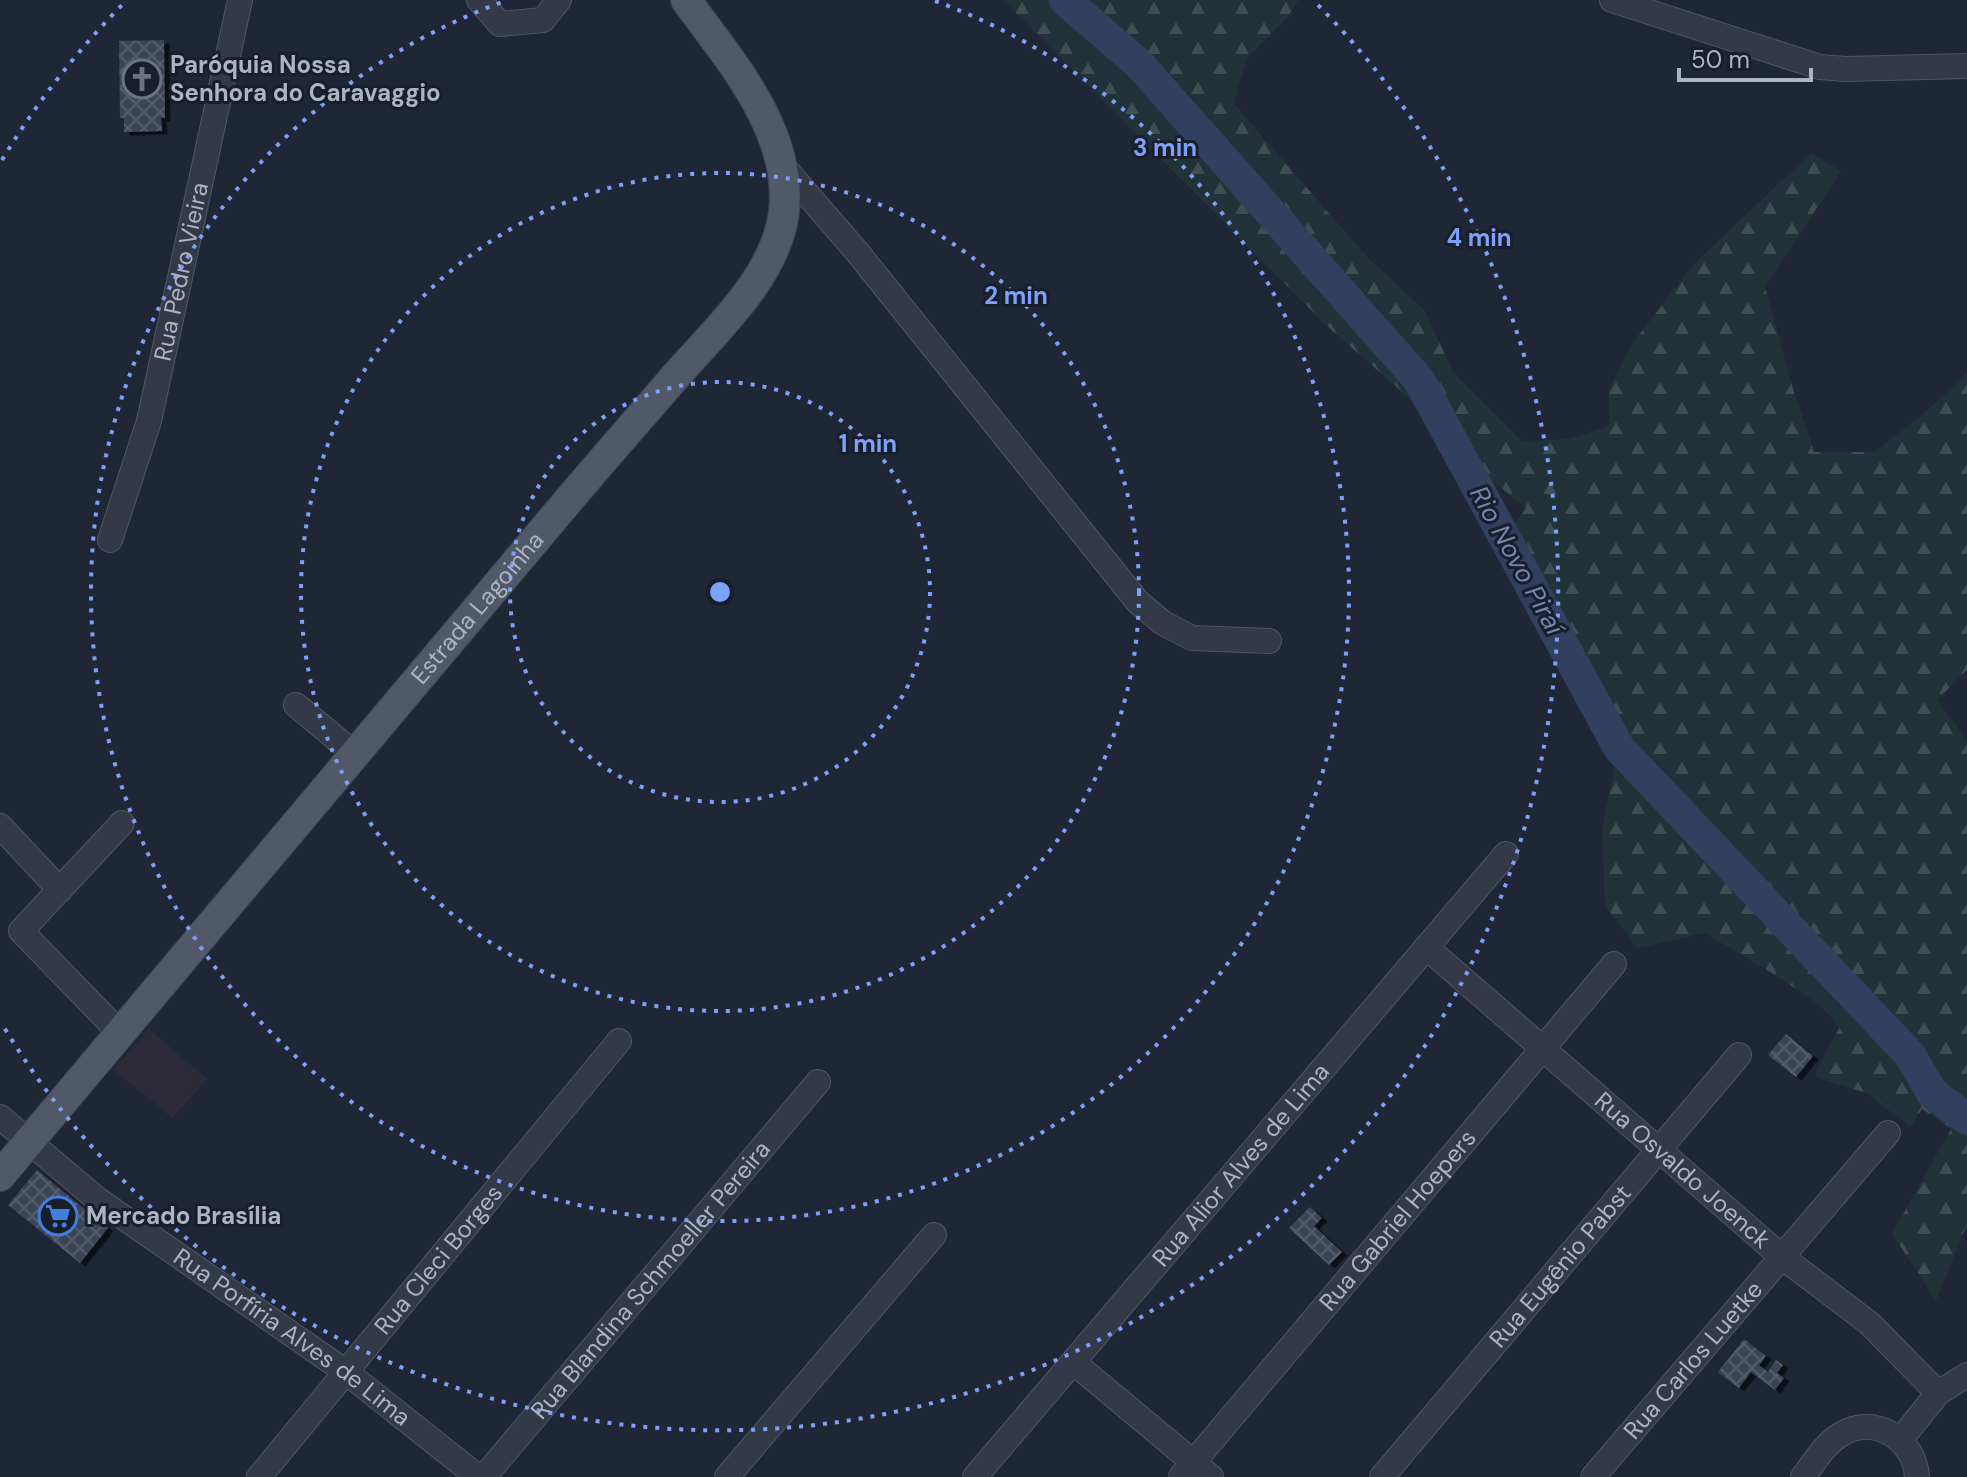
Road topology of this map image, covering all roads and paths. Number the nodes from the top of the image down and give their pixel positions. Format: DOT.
graph roads {
  1 [pos="240,0"];
  2 [pos="479,0"];
  3 [pos="559,0"];
  4 [pos="686,0"];
  5 [pos="1612,0"];
  6 [pos="1967,66"];
  7 [pos="782,165"];
  8 [pos="110,540"];
  9 [pos="1269,641"];
  10 [pos="296,705"];
  11 [pos="356,755"];
  12 [pos="122,823"];
  13 [pos="0,826"];
  14 [pos="1506,854"];
  15 [pos="60,890"];
  16 [pos="1426,947"];
  17 [pos="1614,964"];
  18 [pos="120,1033"];
  19 [pos="619,1041"];
  20 [pos="1543,1049"];
  21 [pos="1739,1055"];
  22 [pos="818,1082"];
  23 [pos="0,1117"];
  24 [pos="1888,1133"];
  25 [pos="29,1142"];
  26 [pos="1659,1150"];
  27 [pos="0,1176"];
  28 [pos="934,1235"];
  29 [pos="1782,1257"];
  30 [pos="1073,1362"];
  31 [pos="346,1372"];
  32 [pos="1967,1375"];
  33 [pos="1938,1393"];
  34 [pos="1901,1439"];
  35 [pos="1195,1472"];
  36 [pos="259,1477"];
  37 [pos="481,1477"];
  38 [pos="727,1477"];
  39 [pos="975,1477"];
  40 [pos="1382,1477"];
  41 [pos="1593,1477"];
  42 [pos="1803,1477"];
  43 [pos="1917,1477"];
  1 -- 8 [label="street, Rua Pedro Vieira"];
  2 -- 3 [label="street"];
  4 -- 7 [label="main road, Estrada Lagoinha"];
  5 -- 6 [label="street"];
  7 -- 9 [label="street"];
  7 -- 11 [label="main road, Estrada Lagoinha"];
  10 -- 11 [label="street"];
  11 -- 18 [label="main road, Estrada Lagoinha"];
  12 -- 15 [label="street"];
  13 -- 15 [label="street"];
  14 -- 16 [label="street, Rua Alior Alves de Lima"];
  15 -- 18 [label="street"];
  16 -- 20 [label="street, Rua Osvaldo Joenck"];
  16 -- 30 [label="street, Rua Alior Alves de Lima"];
  17 -- 20 [label="street, Rua Gabriel Hoepers"];
  18 -- 25 [label="main road, Estrada Lagoinha"];
  19 -- 31 [label="street, Rua Cleci Borges"];
  20 -- 26 [label="street, Rua Osvaldo Joenck"];
  20 -- 35 [label="street, Rua Gabriel Hoepers"];
  21 -- 26 [label="street, Rua Eugênio Pabst"];
  22 -- 37 [label="street, Rua Blandina Schmoeller Pereira"];
  23 -- 25 [label="street, Rua Porfíria Alves de Lima"];
  24 -- 29 [label="street, Rua Carlos Luetke"];
  25 -- 27 [label="main road, Estrada Lagoinha"];
  25 -- 31 [label="street, Rua Porfíria Alves de Lima"];
  26 -- 29 [label="street, Rua Osvaldo Joenck"];
  26 -- 40 [label="street, Rua Eugênio Pabst"];
  28 -- 38 [label="street"];
  29 -- 33 [label="street, Rua Osvaldo Joenck"];
  29 -- 41 [label="street, Rua Carlos Luetke"];
  30 -- 35 [label="street"];
  30 -- 39 [label="street, Rua Alior Alves de Lima"];
  31 -- 36 [label="street, Rua Cleci Borges"];
  31 -- 37 [label="street, Rua Porfíria Alves de Lima"];
  32 -- 33 [label="street"];
  33 -- 34 [label="street"];
  34 -- 42 [label="street"];
  34 -- 43 [label="street"];
}
